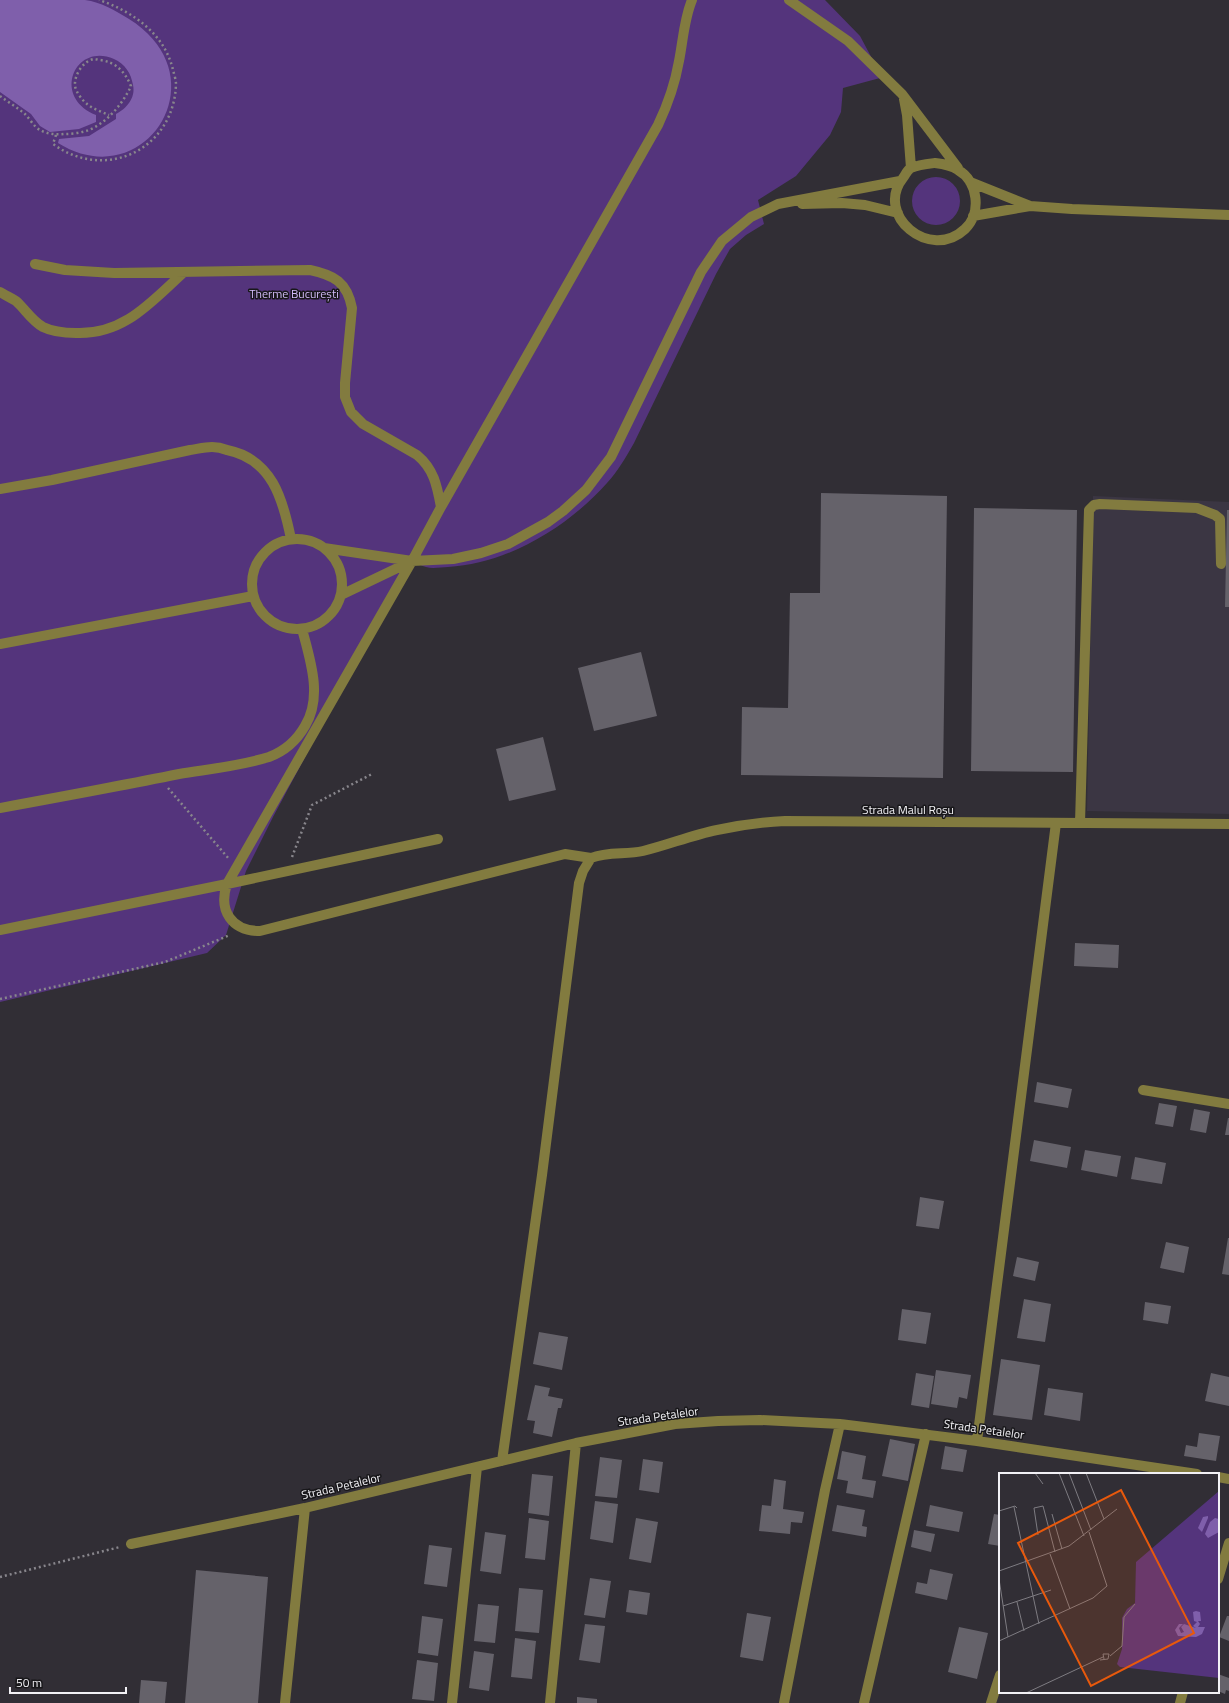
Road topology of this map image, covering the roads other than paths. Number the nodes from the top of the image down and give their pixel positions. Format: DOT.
graph roads {
  1 [pos="692,0"];
  2 [pos="789,0"];
  3 [pos="902,94"];
  4 [pos="911,168"];
  5 [pos="959,170"];
  6 [pos="900,181"];
  7 [pos="970,182"];
  8 [pos="778,204"];
  9 [pos="1030,206"];
  10 [pos="898,213"];
  11 [pos="1229,214"];
  12 [pos="973,216"];
  13 [pos="35,264"];
  14 [pos="184,272"];
  15 [pos="0,292"];
  16 [pos="0,489"];
  17 [pos="441,507"];
  18 [pos="291,539"];
  19 [pos="324,548"];
  20 [pos="412,561"];
  21 [pos="1221,564"];
  22 [pos="341,595"];
  23 [pos="253,596"];
  24 [pos="302,629"];
  25 [pos="0,644"];
  26 [pos="0,808"];
  27 [pos="1056,823"];
  28 [pos="1080,823"];
  29 [pos="1229,824"];
  30 [pos="438,838"];
  31 [pos="592,858"];
  32 [pos="227,884"];
  33 [pos="0,930"];
  34 [pos="1144,1090"];
  35 [pos="1229,1104"];
  36 [pos="840,1424"];
  37 [pos="926,1434"];
  38 [pos="977,1441"];
  39 [pos="576,1443"];
  40 [pos="502,1461"];
  41 [pos="477,1467"];
  42 [pos="1190,1473"];
  43 [pos="1219,1477"];
  44 [pos="1229,1479"];
  45 [pos="305,1508"];
  46 [pos="1229,1543"];
  47 [pos="130,1544"];
  48 [pos="1219,1576"];
  49 [pos="999,1678"];
  50 [pos="1183,1693"];
  51 [pos="285,1703"];
  52 [pos="452,1703"];
  53 [pos="550,1703"];
  54 [pos="784,1703"];
  55 [pos="864,1703"];
  56 [pos="992,1703"];
  57 [pos="1180,1703"];
  1 -- 17 [label="street"];
  2 -- 3 [label="street"];
  3 -- 4 [label="street"];
  3 -- 5 [label="street"];
  4 -- 5 [label="street"];
  4 -- 6 [label="street"];
  5 -- 7 [label="street"];
  6 -- 8 [label="street"];
  6 -- 10 [label="street"];
  7 -- 9 [label="street"];
  7 -- 12 [label="street"];
  8 -- 10 [label="street"];
  8 -- 20 [label="street"];
  9 -- 11 [label="street"];
  9 -- 12 [label="street"];
  10 -- 12 [label="street"];
  13 -- 14 [label="street"];
  14 -- 15 [label="street"];
  14 -- 17 [label="street"];
  16 -- 18 [label="street"];
  17 -- 20 [label="street"];
  18 -- 19 [label="street"];
  18 -- 23 [label="street"];
  19 -- 20 [label="street"];
  19 -- 22 [label="street"];
  20 -- 22 [label="street"];
  20 -- 32 [label="street"];
  21 -- 28 [label="street"];
  22 -- 24 [label="street"];
  23 -- 24 [label="street"];
  23 -- 25 [label="street"];
  24 -- 26 [label="street"];
  27 -- 28 [label="street, Strada Malul Roșu"];
  27 -- 31 [label="street, Strada Malul Roșu"];
  27 -- 38 [label="street"];
  28 -- 29 [label="street, Strada Malul Roșu"];
  30 -- 32 [label="street"];
  31 -- 32 [label="street"];
  31 -- 40 [label="street"];
  32 -- 33 [label="street"];
  34 -- 35 [label="street"];
  36 -- 37 [label="street, Strada Petalelor"];
  36 -- 39 [label="street, Strada Petalelor"];
  36 -- 54 [label="street"];
  37 -- 38 [label="street, Strada Petalelor"];
  37 -- 55 [label="street"];
  38 -- 42 [label="street, Strada Petalelor"];
  39 -- 40 [label="street, Strada Petalelor"];
  39 -- 53 [label="street"];
  40 -- 41 [label="street, Strada Petalelor"];
  41 -- 45 [label="street, Strada Petalelor"];
  41 -- 52 [label="street"];
  43 -- 44 [label="street"];
  45 -- 47 [label="street, Strada Petalelor"];
  45 -- 51 [label="street"];
  46 -- 48 [label="street"];
  49 -- 56 [label="street"];
  50 -- 57 [label="street"];
}
